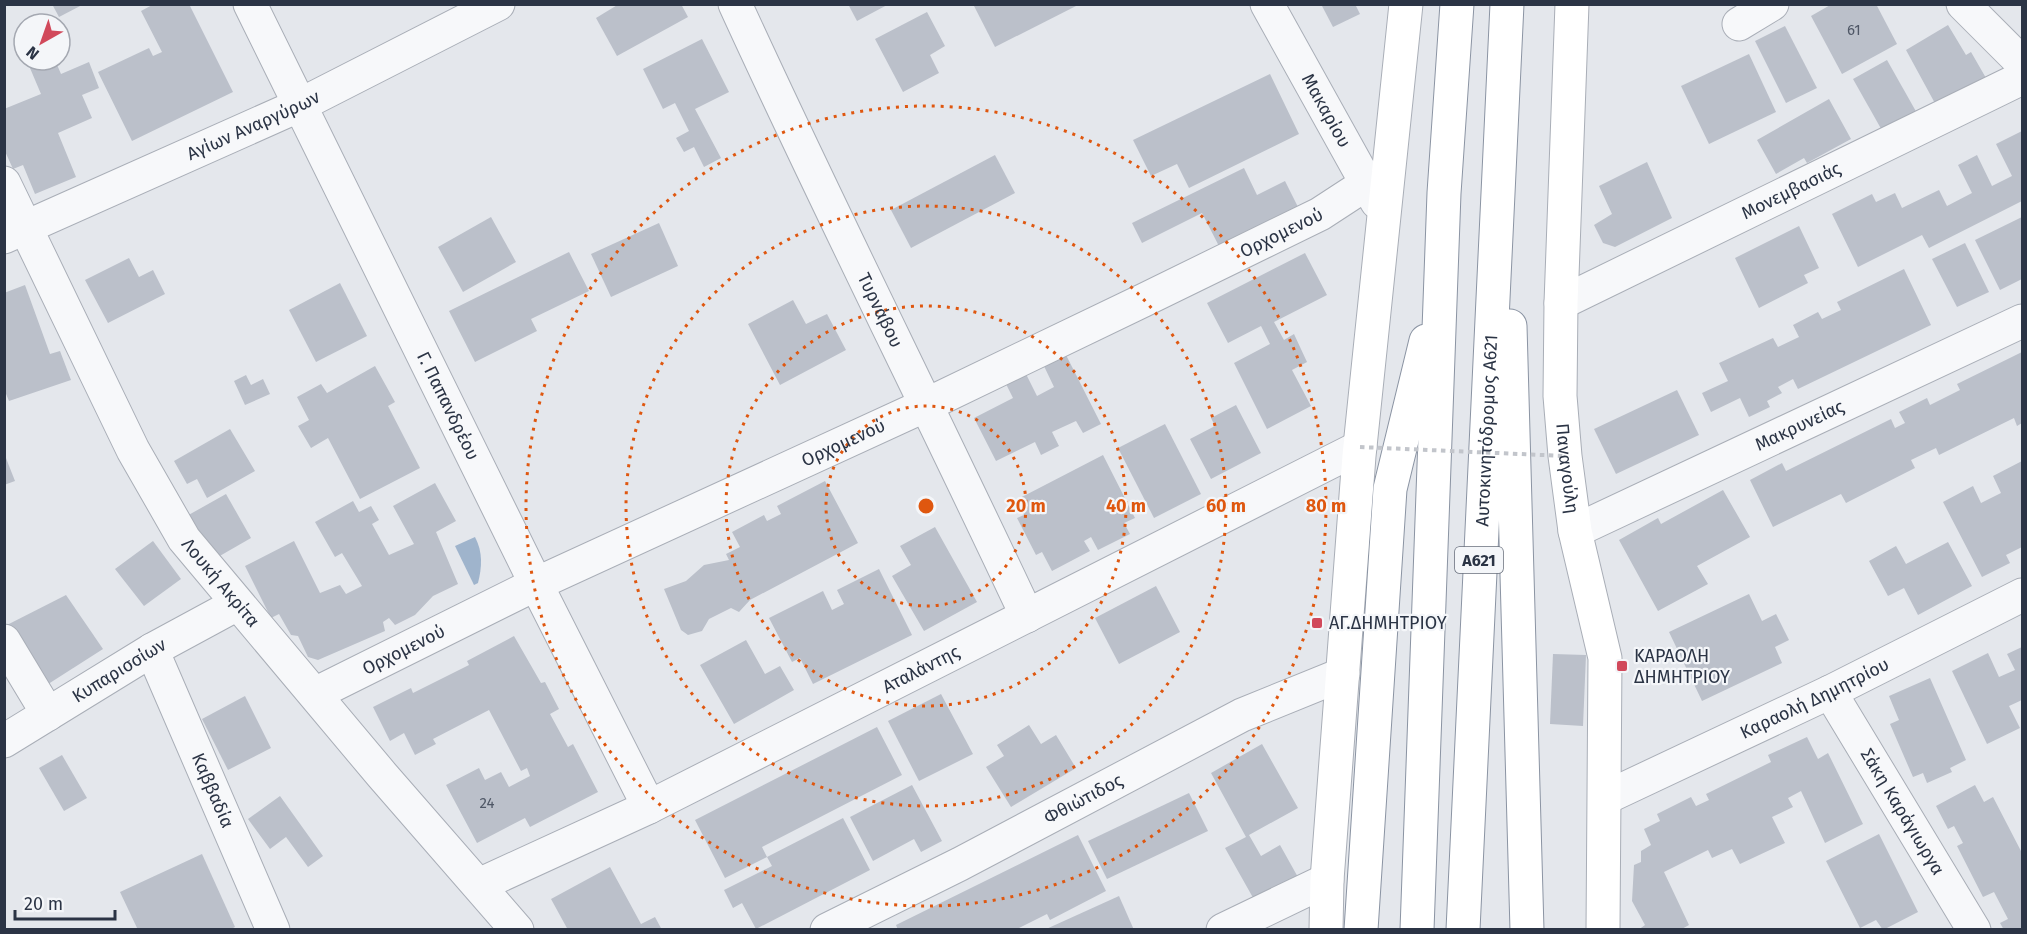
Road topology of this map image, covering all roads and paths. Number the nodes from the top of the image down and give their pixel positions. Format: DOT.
graph roads {
  1 [pos="250,4"];
  2 [pos="498,4"];
  3 [pos="735,4"];
  4 [pos="1267,4"];
  5 [pos="1406,4"];
  6 [pos="1457,4"];
  7 [pos="1507,4"];
  8 [pos="1572,4"];
  9 [pos="1772,4"];
  10 [pos="1967,6"];
  11 [pos="1738,24"];
  12 [pos="2022,63"];
  13 [pos="2022,78"];
  14 [pos="300,105"];
  15 [pos="4,183"];
  16 [pos="1366,184"];
  17 [pos="1497,190"];
  18 [pos="1385,215"];
  19 [pos="16,232"];
  20 [pos="1441,284"];
  21 [pos="1561,303"];
  22 [pos="2022,321"];
  23 [pos="928,404"];
  24 [pos="1360,447"];
  25 [pos="1564,456"];
  26 [pos="1575,531"];
  27 [pos="536,584"];
  28 [pos="2022,595"];
  29 [pos="237,604"];
  30 [pos="1027,616"];
  31 [pos="4,641"];
  32 [pos="152,650"];
  33 [pos="1343,674"];
  34 [pos="1830,692"];
  35 [pos="315,694"];
  36 [pos="48,714"];
  37 [pos="4,741"];
  38 [pos="1605,798"];
  39 [pos="649,807"];
  40 [pos="1327,880"];
  41 [pos="479,885"];
  42 [pos="273,930"];
  43 [pos="518,930"];
  44 [pos="827,930"];
  45 [pos="1223,930"];
  46 [pos="1326,930"];
  47 [pos="1361,930"];
  48 [pos="1417,930"];
  49 [pos="1463,930"];
  50 [pos="1527,930"];
  51 [pos="1603,930"];
  52 [pos="1974,930"];
  1 -- 14 [label="street, Γ. Παπανδρέου"];
  2 -- 14 [label="street, Αγίων Αναργύρων"];
  3 -- 23 [label="street, Τυρνάβου"];
  4 -- 16 [label="street, Μακαρίου"];
  5 -- 18 [label="main road"];
  6 -- 20 [label="main road, Α621"];
  7 -- 17 [label="main road, Αυτοκινητόδρομος Α621 / Α621"];
  8 -- 21 [label="main road, Παναγούλη"];
  9 -- 11 [label="street"];
  10 -- 12 [label="street"];
  13 -- 21 [label="street, Μονεμβασιάς"];
  14 -- 19 [label="street, Αγίων Αναργύρων"];
  14 -- 27 [label="street, Γ. Παπανδρέου"];
  15 -- 19 [label="street, Λουκή Ακρίτα"];
  16 -- 18 [label="street, Μακαρίου"];
  16 -- 23 [label="street, Ορχομενού"];
  17 -- 49 [label="main road, Αυτοκινητόδρομος Α621 / Α621"];
  17 -- 50 [label="main road"];
  18 -- 24 [label="main road"];
  19 -- 29 [label="street, Λουκή Ακρίτα"];
  20 -- 47 [label="main road"];
  20 -- 48 [label="main road, Α621"];
  21 -- 25 [label="main road, Παναγούλη"];
  22 -- 26 [label="street, Μακρυνείας"];
  23 -- 27 [label="street, Ορχομενού"];
  23 -- 30 [label="street, Τυρνάβου"];
  24 -- 25 [label="path, bridge"];
  24 -- 30 [label="street, Αταλάντης"];
  24 -- 33 [label="main road"];
  25 -- 26 [label="main road, Παναγούλη"];
  26 -- 38 [label="main road, Παναγούλη"];
  27 -- 35 [label="street, Ορχομενού"];
  27 -- 39 [label="street, Γ. Παπανδρέου"];
  28 -- 34 [label="street, Καραολή Δημητρίου"];
  29 -- 32 [label="street, Κυπαρισσίων"];
  29 -- 35 [label="street, Λουκή Ακρίτα"];
  30 -- 39 [label="street, Αταλάντης"];
  31 -- 36 [label="street"];
  32 -- 36 [label="street, Κυπαρισσίων"];
  32 -- 42 [label="street, Καββαδία"];
  33 -- 40 [label="main road"];
  33 -- 44 [label="street, Φθιώτιδος"];
  34 -- 38 [label="street, Καραολή Δημητρίου"];
  34 -- 52 [label="street, Σάκη Καράγιωργα"];
  35 -- 41 [label="street, Λουκή Ακρίτα"];
  36 -- 37 [label="street, Κυπαρισσίων"];
  38 -- 51 [label="main road, Παναγούλη"];
  39 -- 41 [label="street, Αταλάντης"];
  40 -- 45 [label="street"];
  40 -- 46 [label="main road"];
  41 -- 43 [label="street, Λουκή Ακρίτα"];
}
